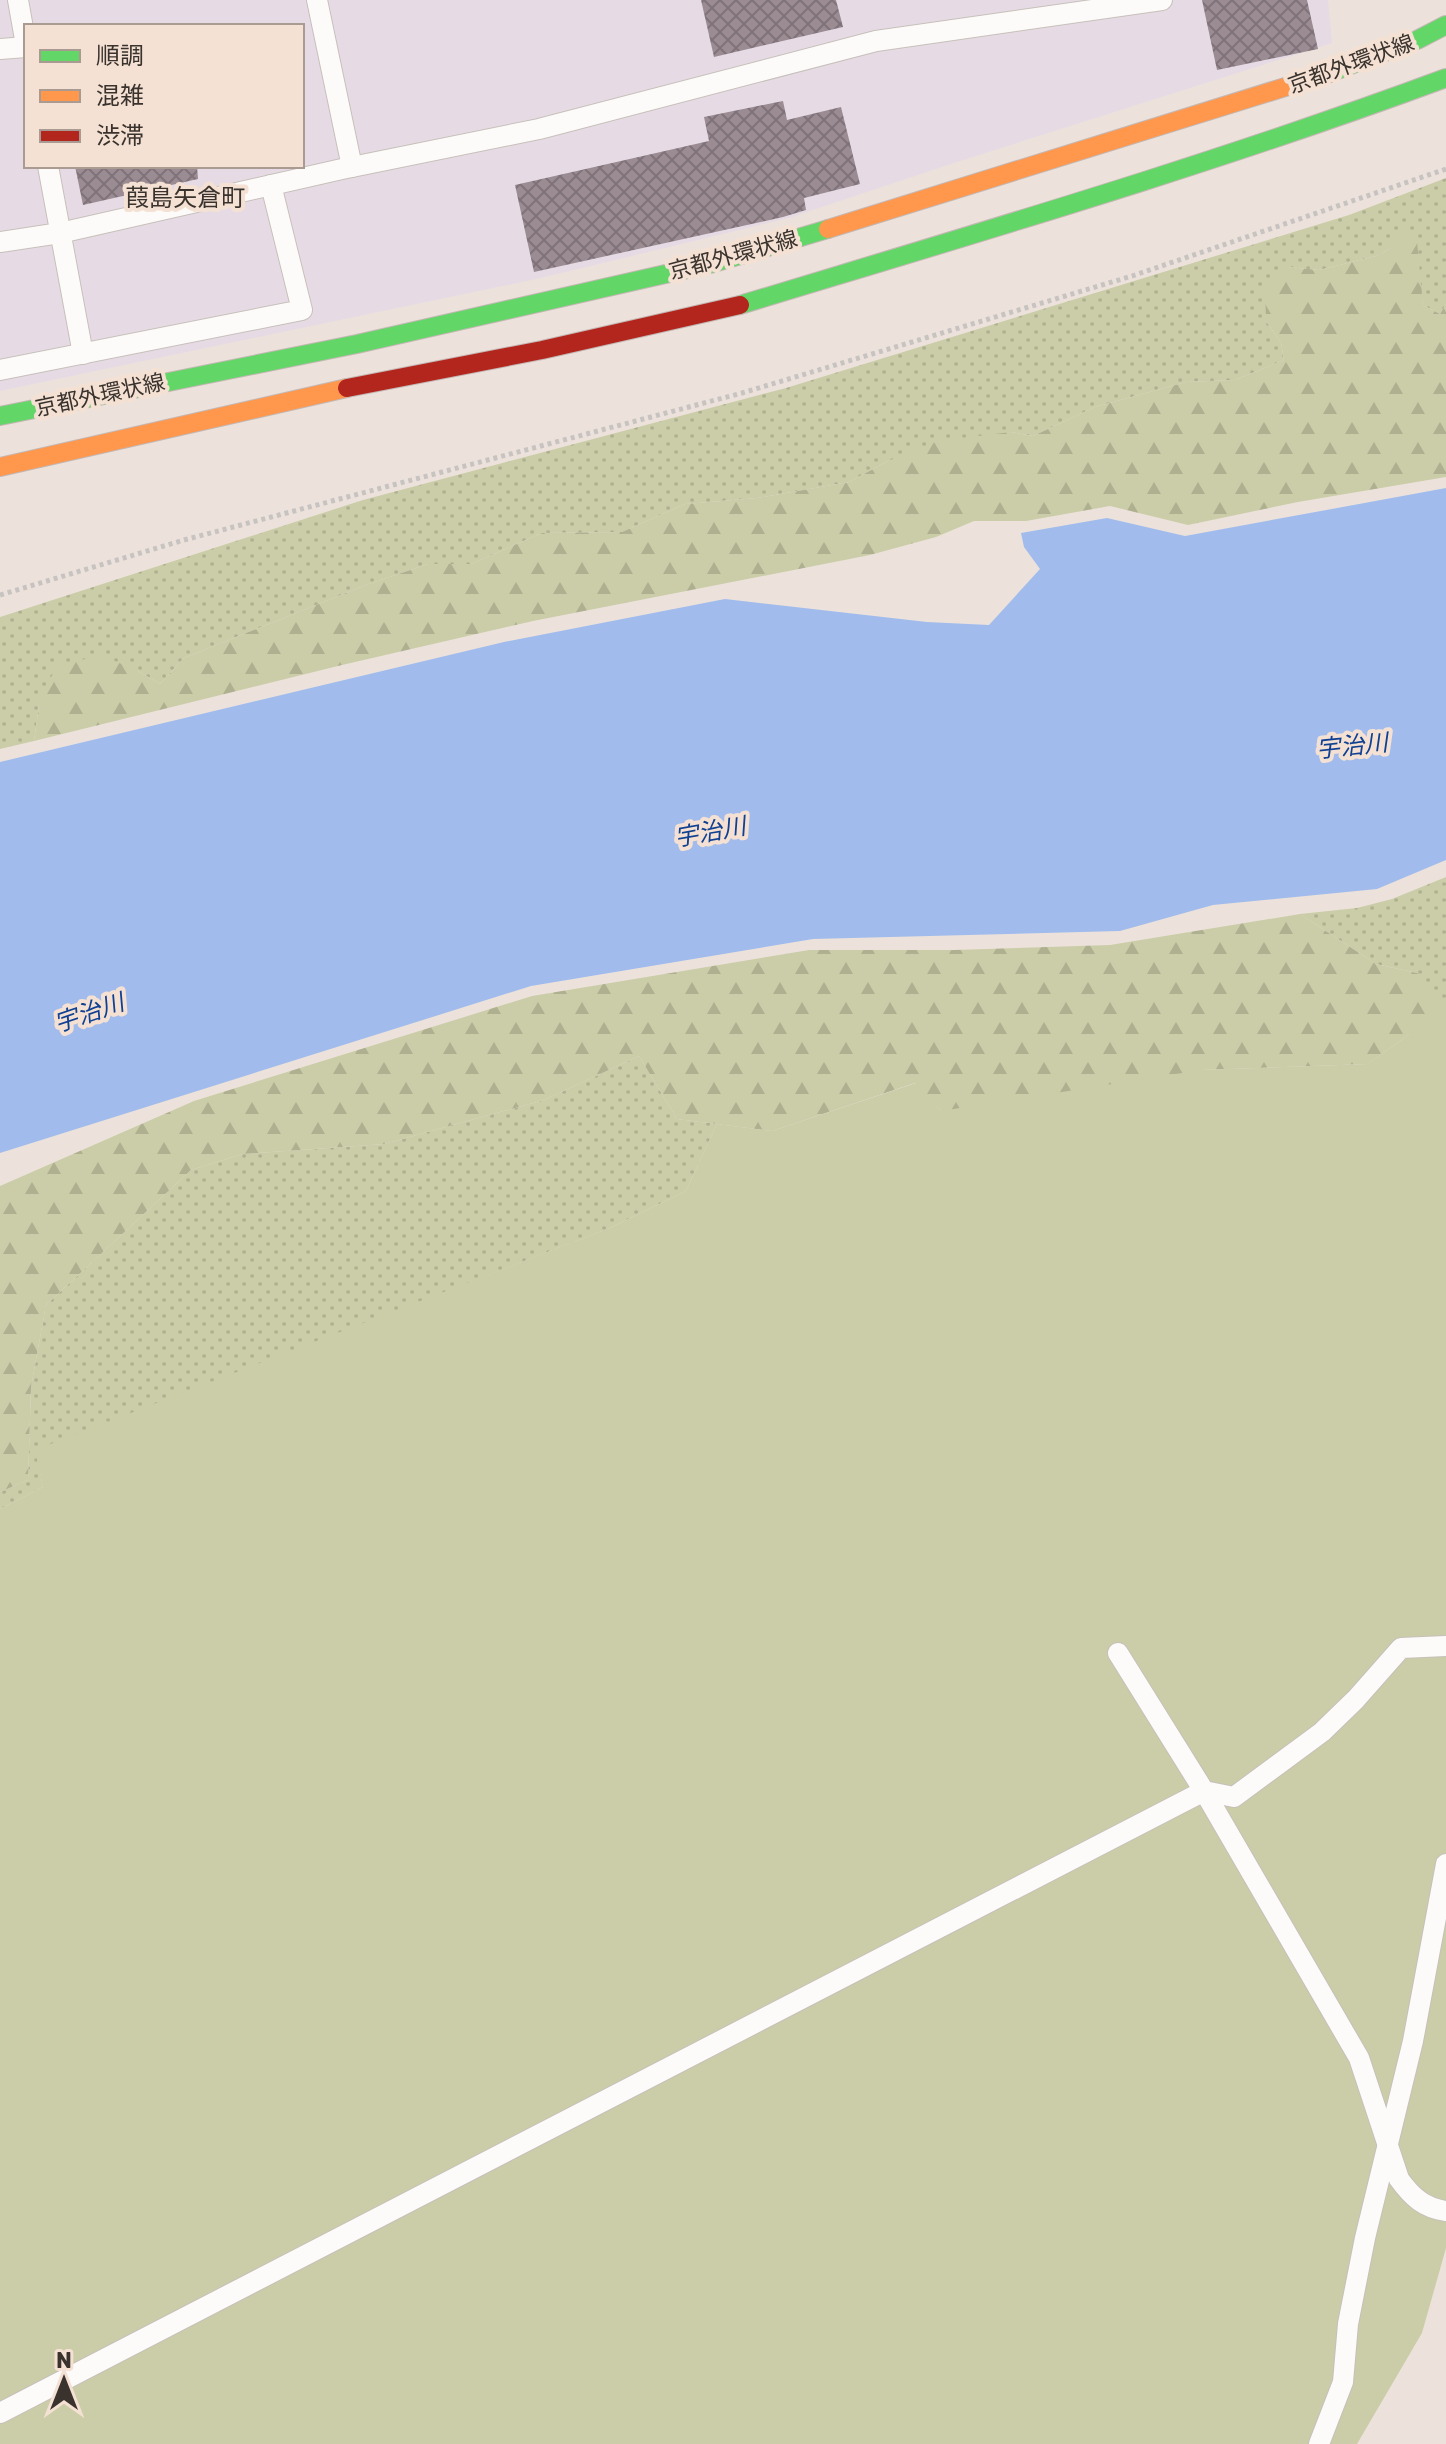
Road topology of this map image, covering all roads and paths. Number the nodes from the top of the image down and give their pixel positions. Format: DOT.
graph roads {
  1 [pos="18,0"];
  2 [pos="317,0"];
  3 [pos="1162,0"];
  4 [pos="1446,25"];
  5 [pos="24,34"];
  6 [pos="24,46"];
  7 [pos="0,49"];
  8 [pos="1446,78"];
  9 [pos="352,167"];
  10 [pos="48,168"];
  11 [pos="1446,169"];
  12 [pos="271,185"];
  13 [pos="60,233"];
  14 [pos="0,242"];
  15 [pos="83,354"];
  16 [pos="0,370"];
  17 [pos="0,416"];
  18 [pos="0,467"];
  19 [pos="0,595"];
  20 [pos="1446,1646"];
  21 [pos="1118,1653"];
  22 [pos="1204,1791"];
  23 [pos="1446,1864"];
  24 [pos="1387,2143"];
  25 [pos="1446,2211"];
  26 [pos="0,2413"];
  27 [pos="1319,2444"];
  1 -- 5 [label="lane"];
  2 -- 9 [label="lane"];
  3 -- 9 [label="lane"];
  4 -- 17 [label="main road, 京都外環状線"];
  6 -- 7 [label="lane"];
  8 -- 18 [label="main road, 京都外環状線"];
  9 -- 12 [label="lane"];
  10 -- 13 [label="lane"];
  11 -- 19 [label="path"];
  12 -- 13 [label="lane"];
  12 -- 15 [label="lane"];
  13 -- 14 [label="lane"];
  13 -- 15 [label="lane"];
  15 -- 16 [label="lane"];
  20 -- 22 [label="lane"];
  21 -- 22 [label="lane"];
  22 -- 24 [label="lane"];
  22 -- 26 [label="lane"];
  23 -- 24 [label="lane"];
  24 -- 25 [label="lane"];
  24 -- 27 [label="lane"];
}
